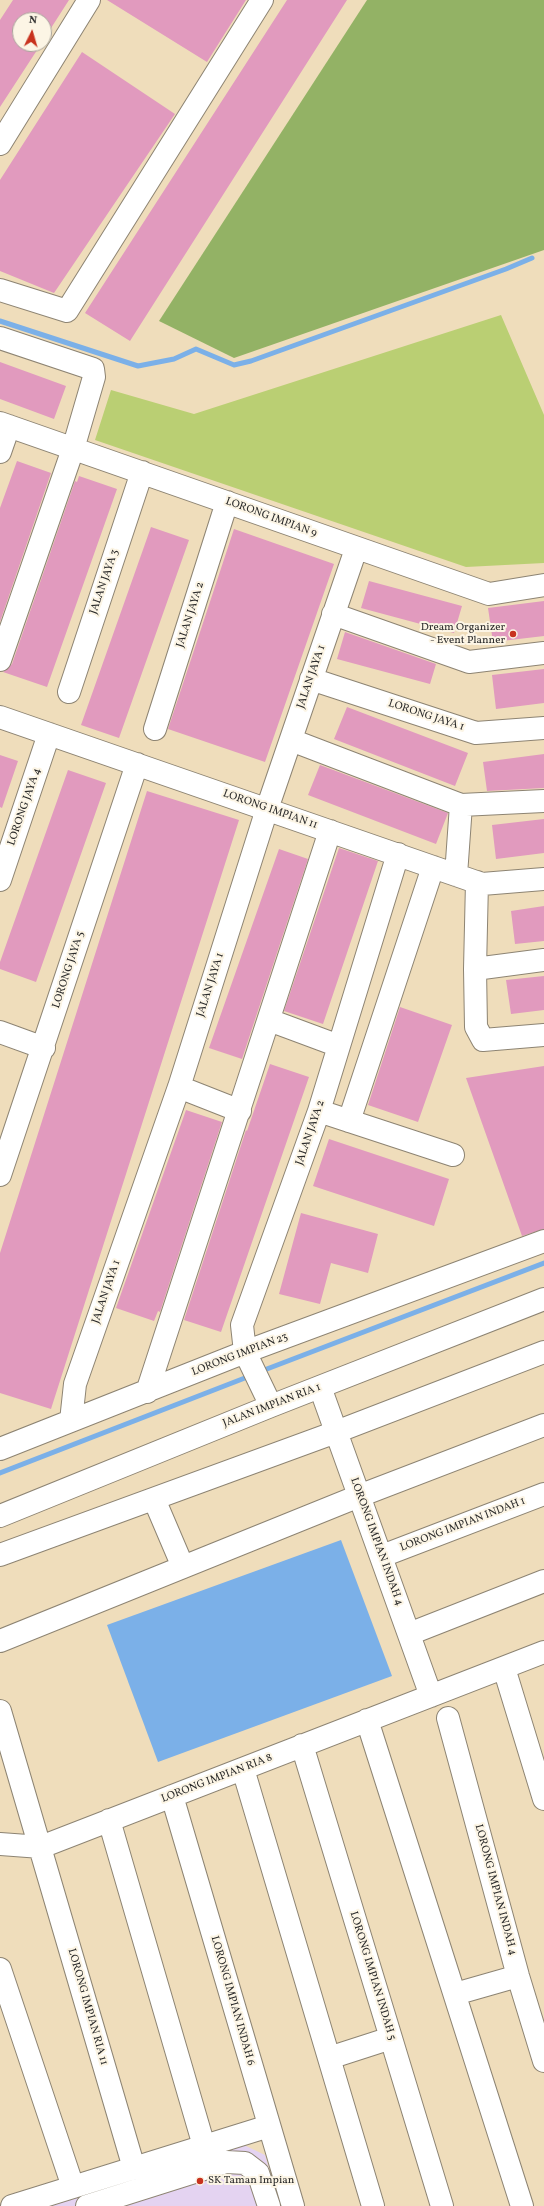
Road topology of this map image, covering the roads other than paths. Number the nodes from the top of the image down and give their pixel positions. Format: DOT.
graph roads {
  1 [pos="89,0"];
  2 [pos="262,0"];
  3 [pos="0,144"];
  4 [pos="0,290"];
  5 [pos="0,338"];
  6 [pos="5,425"];
  7 [pos="73,449"];
  8 [pos="0,452"];
  9 [pos="142,472"];
  10 [pos="227,502"];
  11 [pos="356,549"];
  12 [pos="544,585"];
  13 [pos="334,614"];
  14 [pos="544,653"];
  15 [pos="0,660"];
  16 [pos="311,679"];
  17 [pos="69,692"];
  18 [pos="0,717"];
  19 [pos="544,728"];
  20 [pos="155,729"];
  21 [pos="49,734"];
  22 [pos="291,740"];
  23 [pos="137,764"];
  24 [pos="544,801"];
  25 [pos="460,805"];
  26 [pos="267,809"];
  27 [pos="330,831"];
  28 [pos="398,854"];
  29 [pos="433,867"];
  30 [pos="456,875"];
  31 [pos="544,879"];
  32 [pos="0,880"];
  33 [pos="477,882"];
  34 [pos="544,960"];
  35 [pos="475,968"];
  36 [pos="269,1020"];
  37 [pos="0,1032"];
  38 [pos="544,1035"];
  39 [pos="339,1046"];
  40 [pos="44,1048"];
  41 [pos="179,1087"];
  42 [pos="240,1111"];
  43 [pos="319,1111"];
  44 [pos="349,1121"];
  45 [pos="453,1155"];
  46 [pos="0,1175"];
  47 [pos="544,1241"];
  48 [pos="544,1299"];
  49 [pos="544,1352"];
  50 [pos="249,1360"];
  51 [pos="320,1388"];
  52 [pos="147,1392"];
  53 [pos="267,1397"];
  54 [pos="71,1421"];
  55 [pos="544,1425"];
  56 [pos="336,1432"];
  57 [pos="0,1449"];
  58 [pos="544,1494"];
  59 [pos="359,1496"];
  60 [pos="154,1499"];
  61 [pos="0,1516"];
  62 [pos="0,1555"];
  63 [pos="382,1556"];
  64 [pos="183,1567"];
  65 [pos="544,1581"];
  66 [pos="409,1634"];
  67 [pos="0,1641"];
  68 [pos="544,1652"];
  69 [pos="504,1668"];
  70 [pos="431,1696"];
  71 [pos="0,1713"];
  72 [pos="448,1718"];
  73 [pos="368,1720"];
  74 [pos="302,1745"];
  75 [pos="243,1769"];
  76 [pos="10,1777"];
  77 [pos="172,1796"];
  78 [pos="544,1799"];
  79 [pos="109,1820"];
  80 [pos="0,1844"];
  81 [pos="41,1847"];
  82 [pos="0,1969"];
  83 [pos="518,1976"];
  84 [pos="455,1994"];
  85 [pos="391,2038"];
  86 [pos="329,2058"];
  87 [pos="544,2061"];
  88 [pos="269,2126"];
  89 [pos="204,2146"];
  90 [pos="134,2168"];
  91 [pos="73,2187"];
  92 [pos="12,2206"];
  93 [pos="87,2206"];
  94 [pos="269,2206"];
  95 [pos="293,2206"];
  96 [pos="373,2206"];
  97 [pos="442,2206"];
  98 [pos="522,2206"];
  1 -- 3 [label="street"];
  2 -- 4 [label="street"];
  5 -- 7 [label="street"];
  6 -- 7 [label="street, LORONG IMPIAN 9"];
  6 -- 8 [label="street"];
  7 -- 9 [label="street, LORONG IMPIAN 9"];
  7 -- 15 [label="street"];
  9 -- 10 [label="street, LORONG IMPIAN 9"];
  9 -- 17 [label="street, JALAN JAYA 3"];
  10 -- 11 [label="street, LORONG IMPIAN 9"];
  10 -- 20 [label="street, JALAN JAYA 2"];
  11 -- 12 [label="street, LORONG IMPIAN 9"];
  11 -- 13 [label="street, JALAN JAYA 1"];
  13 -- 14 [label="street"];
  13 -- 16 [label="street, JALAN JAYA 1"];
  16 -- 19 [label="street, LORONG JAYA 1"];
  16 -- 22 [label="street, JALAN JAYA 1"];
  18 -- 21 [label="street, LORONG IMPIAN 11"];
  21 -- 23 [label="street, LORONG IMPIAN 11"];
  21 -- 32 [label="street, LORONG JAYA 4"];
  22 -- 25 [label="street"];
  22 -- 26 [label="street, JALAN JAYA 1"];
  23 -- 26 [label="street, LORONG IMPIAN 11"];
  23 -- 40 [label="street, LORONG JAYA 5"];
  24 -- 25 [label="street"];
  25 -- 30 [label="street"];
  26 -- 27 [label="street, LORONG IMPIAN 11"];
  26 -- 41 [label="street, JALAN JAYA 1"];
  27 -- 28 [label="street, LORONG IMPIAN 11"];
  27 -- 36 [label="street"];
  28 -- 29 [label="street, LORONG IMPIAN 11"];
  28 -- 39 [label="street, JALAN JAYA 2"];
  29 -- 30 [label="street, LORONG IMPIAN 11"];
  29 -- 44 [label="street"];
  30 -- 33 [label="street, LORONG IMPIAN 11"];
  31 -- 33 [label="street, LORONG IMPIAN 11"];
  33 -- 35 [label="street"];
  34 -- 35 [label="street"];
  35 -- 38 [label="street"];
  36 -- 39 [label="street"];
  36 -- 42 [label="street"];
  37 -- 40 [label="street"];
  39 -- 43 [label="street, JALAN JAYA 2"];
  40 -- 46 [label="street, LORONG JAYA 5"];
  41 -- 42 [label="street"];
  41 -- 54 [label="street, JALAN JAYA 1"];
  42 -- 52 [label="street"];
  43 -- 44 [label="street"];
  43 -- 50 [label="street, JALAN JAYA 2"];
  44 -- 45 [label="street"];
  47 -- 50 [label="street, LORONG IMPIAN 23"];
  48 -- 51 [label="street, JALAN IMPIAN RIA 1"];
  49 -- 56 [label="street"];
  50 -- 52 [label="street, LORONG IMPIAN 23"];
  50 -- 53 [label="street, JALAN JAYA 2"];
  51 -- 53 [label="street, JALAN IMPIAN RIA 1"];
  51 -- 56 [label="street, LORONG IMPIAN INDAH 4"];
  52 -- 54 [label="street, LORONG IMPIAN 23"];
  53 -- 61 [label="street, JALAN IMPIAN RIA 1"];
  54 -- 57 [label="street, LORONG IMPIAN 23"];
  55 -- 59 [label="street"];
  56 -- 59 [label="street, LORONG IMPIAN INDAH 4"];
  56 -- 60 [label="street"];
  58 -- 63 [label="street, LORONG IMPIAN INDAH 1"];
  59 -- 63 [label="street, LORONG IMPIAN INDAH 4"];
  59 -- 64 [label="street"];
  60 -- 62 [label="street"];
  60 -- 64 [label="street"];
  63 -- 66 [label="street, LORONG IMPIAN INDAH 4"];
  64 -- 67 [label="street"];
  65 -- 66 [label="street"];
  66 -- 70 [label="street, LORONG IMPIAN INDAH 4"];
  68 -- 69 [label="street, LORONG IMPIAN RIA 8"];
  69 -- 70 [label="street, LORONG IMPIAN RIA 8"];
  69 -- 78 [label="street"];
  70 -- 73 [label="street, LORONG IMPIAN RIA 8"];
  71 -- 76 [label="street, LORONG IMPIAN RIA 11"];
  72 -- 83 [label="street, LORONG IMPIAN INDAH 4"];
  73 -- 74 [label="street, LORONG IMPIAN RIA 8"];
  73 -- 84 [label="street"];
  74 -- 75 [label="street, LORONG IMPIAN RIA 8"];
  74 -- 85 [label="street, LORONG IMPIAN INDAH 5"];
  75 -- 77 [label="street, LORONG IMPIAN RIA 8"];
  75 -- 86 [label="street"];
  76 -- 81 [label="street, LORONG IMPIAN RIA 11"];
  77 -- 79 [label="street, LORONG IMPIAN RIA 8"];
  77 -- 88 [label="street, LORONG IMPIAN INDAH 6"];
  79 -- 81 [label="street, LORONG IMPIAN RIA 8"];
  79 -- 89 [label="street"];
  80 -- 81 [label="street, LORONG IMPIAN RIA 8"];
  81 -- 90 [label="street, LORONG IMPIAN RIA 11"];
  82 -- 91 [label="street"];
  83 -- 84 [label="street"];
  83 -- 87 [label="street, LORONG IMPIAN INDAH 4"];
  84 -- 98 [label="street"];
  85 -- 86 [label="street"];
  85 -- 97 [label="street, LORONG IMPIAN INDAH 5"];
  86 -- 96 [label="street"];
  88 -- 89 [label="street"];
  88 -- 95 [label="street, LORONG IMPIAN INDAH 6"];
  89 -- 90 [label="street"];
  90 -- 91 [label="street"];
  91 -- 92 [label="street"];
  93 -- 94 [label="street"];
}
